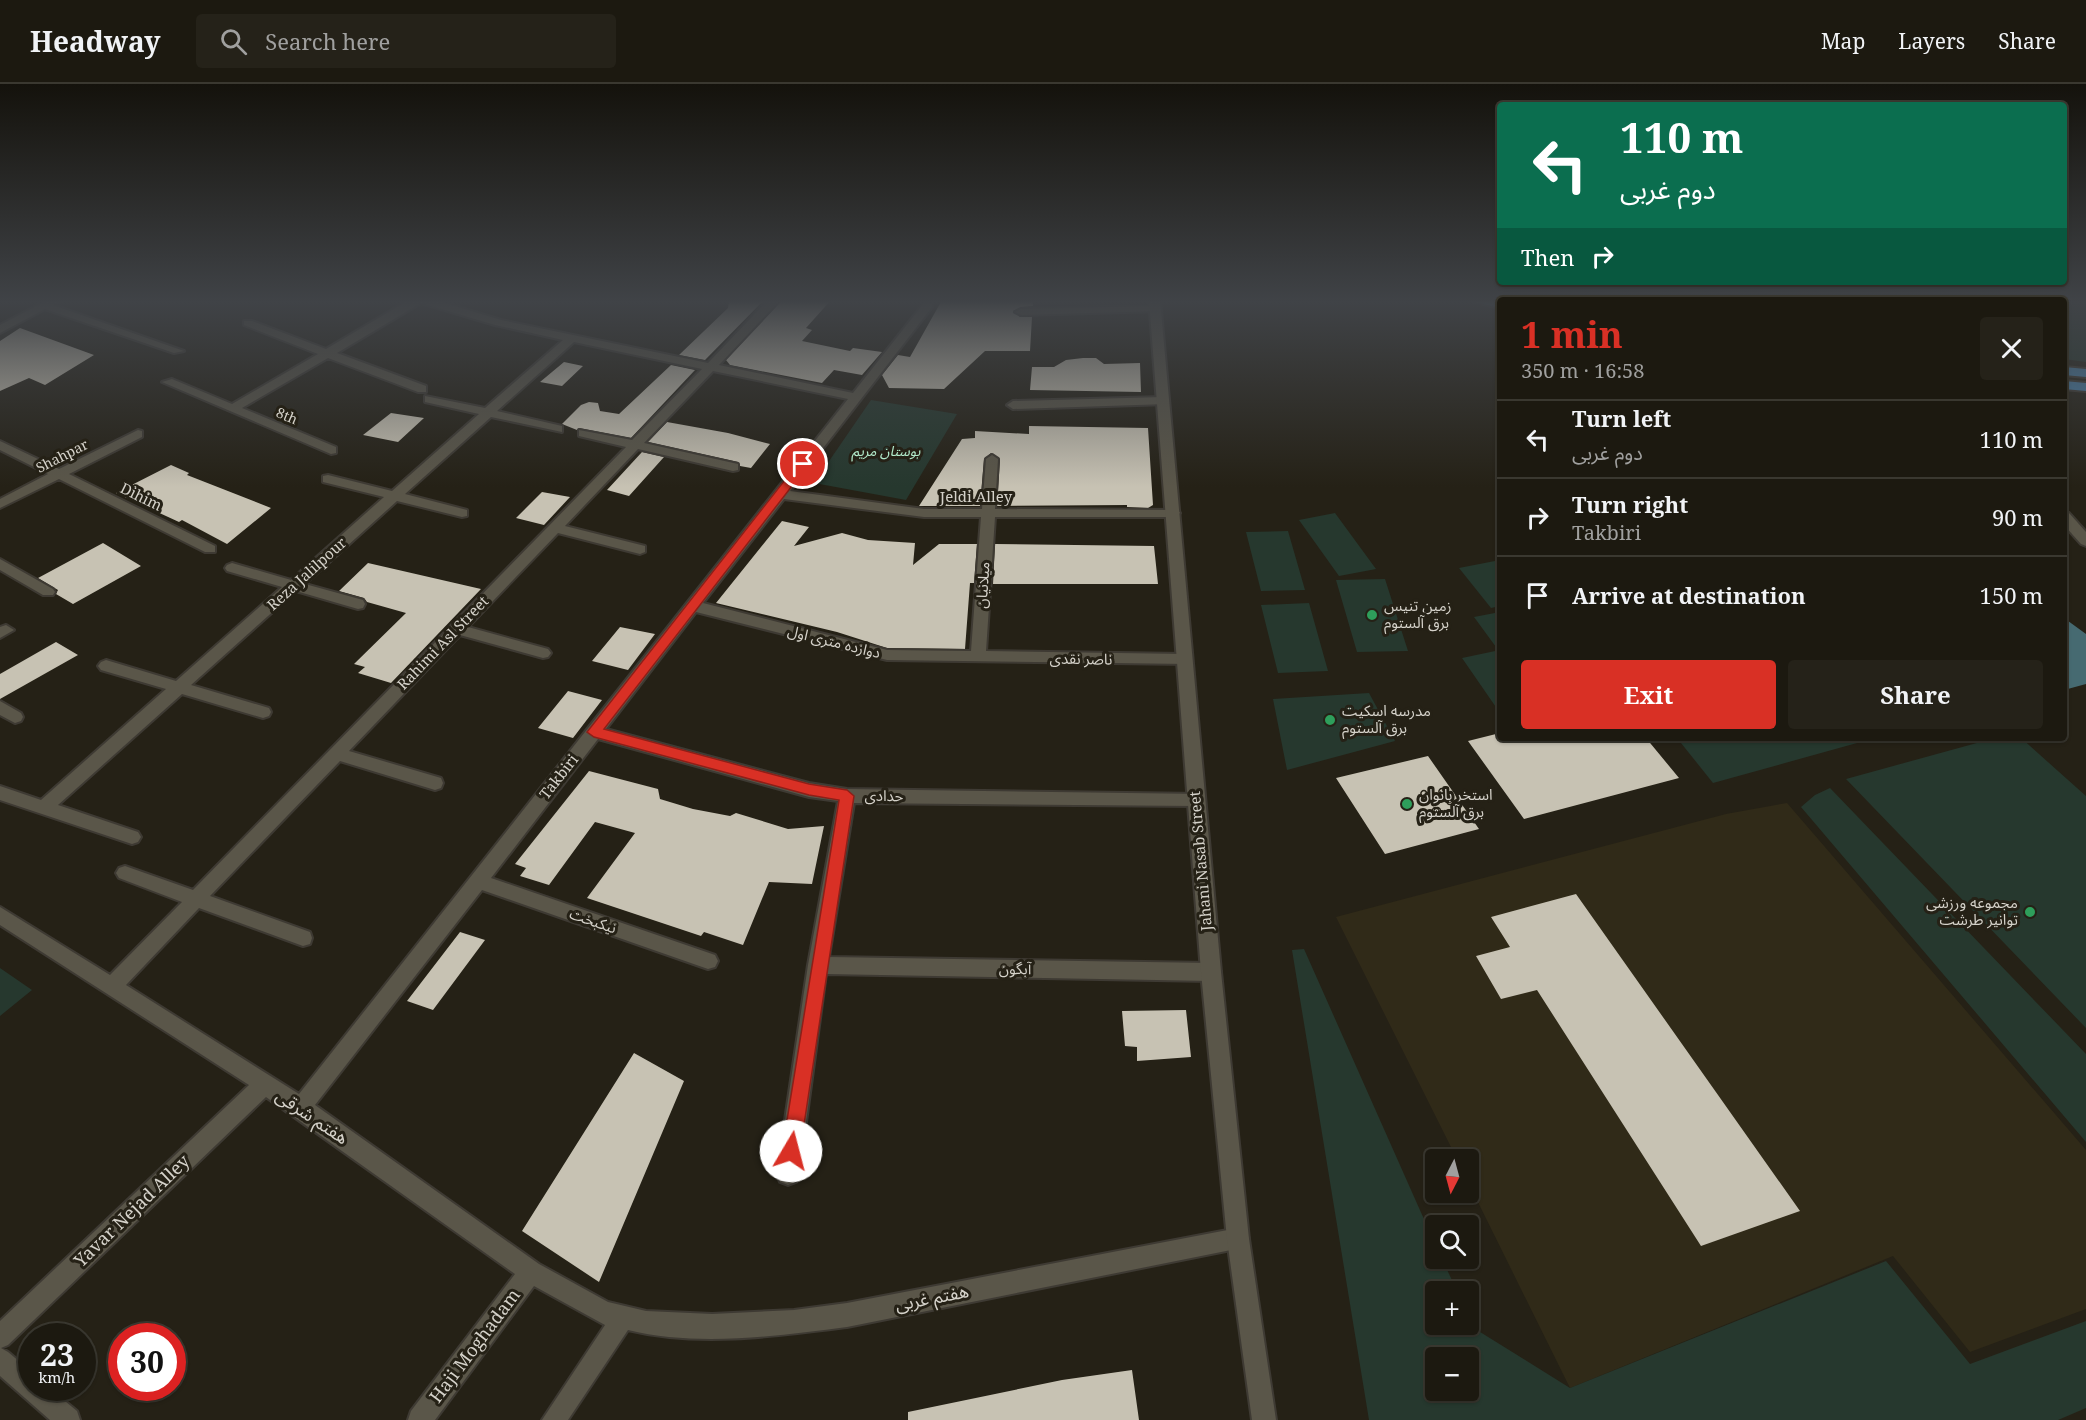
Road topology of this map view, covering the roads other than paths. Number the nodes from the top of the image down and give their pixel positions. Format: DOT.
graph roads {
  1 [pos="311,362"];
  2 [pos="353,362"];
  3 [pos="545,362"];
  4 [pos="678,362"];
  5 [pos="715,362"];
  6 [pos="883,362"];
  7 [pos="1159,362"];
  8 [pos="709,369"];
  9 [pos="2067,371"];
  10 [pos="2086,373"];
  11 [pos="168,382"];
  12 [pos="2067,385"];
  13 [pos="2086,387"];
  14 [pos="856,397"];
  15 [pos="1163,401"];
  16 [pos="1013,405"];
  17 [pos="232,409"];
  18 [pos="489,412"];
  19 [pos="558,429"];
  20 [pos="583,433"];
  21 [pos="138,434"];
  22 [pos="0,445"];
  23 [pos="635,445"];
  24 [pos="331,450"];
  25 [pos="992,459"];
  26 [pos="733,467"];
  27 [pos="58,475"];
  28 [pos="328,479"];
  29 [pos="780,494"];
  30 [pos="396,495"];
  31 [pos="0,504"];
  32 [pos="462,513"];
  33 [pos="1173,513"];
  34 [pos="987,514"];
  35 [pos="2067,519"];
  36 [pos="555,528"];
  37 [pos="2086,541"];
  38 [pos="210,549"];
  39 [pos="640,549"];
  40 [pos="0,564"];
  41 [pos="232,568"];
  42 [pos="294,586"];
  43 [pos="48,592"];
  44 [pos="358,603"];
  45 [pos="693,606"];
  46 [pos="457,629"];
  47 [pos="543,653"];
  48 [pos="978,657"];
  49 [pos="1184,660"];
  50 [pos="106,666"];
  51 [pos="178,688"];
  52 [pos="0,707"];
  53 [pos="263,712"];
  54 [pos="15,717"];
  55 [pos="594,732"];
  56 [pos="337,754"];
  57 [pos="435,783"];
  58 [pos="0,793"];
  59 [pos="847,796"];
  60 [pos="1196,799"];
  61 [pos="43,808"];
  62 [pos="132,837"];
  63 [pos="125,873"];
  64 [pos="478,881"];
  65 [pos="196,899"];
  66 [pos="0,915"];
  67 [pos="303,938"];
  68 [pos="708,961"];
  69 [pos="818,965"];
  70 [pos="1211,972"];
  71 [pos="112,986"];
  72 [pos="264,1085"];
  73 [pos="301,1107"];
  74 [pos="788,1174"];
  75 [pos="1238,1239"];
  76 [pos="531,1272"];
  77 [pos="623,1318"];
  78 [pos="0,1337"];
  79 [pos="0,1360"];
  80 [pos="68,1420"];
  81 [pos="420,1420"];
  82 [pos="554,1420"];
  83 [pos="1264,1420"];
  1 -- 17 [label="street"];
  2 -- 18 [label="street"];
  3 -- 18 [label="street, Reza Jalilpour"];
  4 -- 8 [label="street"];
  5 -- 8 [label="street, Rahimi Asl Street"];
  6 -- 14 [label="street, Takbiri"];
  7 -- 15 [label="street, Jahani Nasab Street"];
  8 -- 14 [label="street"];
  8 -- 23 [label="street, Rahimi Asl Street"];
  9 -- 10 [label="main road"];
  11 -- 17 [label="street, 8th"];
  12 -- 13 [label="main road"];
  14 -- 29 [label="street, Takbiri"];
  15 -- 16 [label="street"];
  15 -- 33 [label="street, Jahani Nasab Street"];
  17 -- 24 [label="street, 8th"];
  18 -- 19 [label="street"];
  18 -- 30 [label="street, Reza Jalilpour"];
  20 -- 23 [label="street"];
  21 -- 27 [label="street, Shahpar"];
  22 -- 27 [label="street, Dihim"];
  23 -- 26 [label="street"];
  23 -- 36 [label="street, Rahimi Asl Street"];
  25 -- 34 [label="street, میلانیان"];
  27 -- 31 [label="street, Shahpar"];
  27 -- 38 [label="street, Dihim"];
  28 -- 30 [label="street"];
  29 -- 34 [label="street, Jeldi Alley"];
  29 -- 45 [label="street, Takbiri"];
  30 -- 32 [label="street"];
  30 -- 42 [label="street, Reza Jalilpour"];
  33 -- 34 [label="street, Jeldi Alley"];
  33 -- 49 [label="street, Jahani Nasab Street"];
  34 -- 48 [label="street, میلانیان"];
  35 -- 37 [label="street"];
  36 -- 39 [label="street"];
  36 -- 46 [label="street, Rahimi Asl Street"];
  40 -- 43 [label="street"];
  41 -- 42 [label="street"];
  42 -- 44 [label="street"];
  42 -- 51 [label="street, Reza Jalilpour"];
  45 -- 48 [label="street, دوازده متری اول"];
  45 -- 55 [label="street, Takbiri"];
  46 -- 47 [label="street"];
  46 -- 56 [label="street, Rahimi Asl Street"];
  48 -- 49 [label="street, ناصر نقدی"];
  49 -- 60 [label="street, Jahani Nasab Street"];
  50 -- 51 [label="street"];
  51 -- 53 [label="street"];
  51 -- 61 [label="street, Reza Jalilpour"];
  52 -- 54 [label="street"];
  55 -- 59 [label="street"];
  55 -- 64 [label="street, Takbiri"];
  56 -- 57 [label="street"];
  56 -- 65 [label="street, Rahimi Asl Street"];
  58 -- 61 [label="street"];
  59 -- 60 [label="street, حدادی"];
  59 -- 69 [label="street, حدادی"];
  60 -- 70 [label="street, Jahani Nasab Street"];
  61 -- 62 [label="street"];
  63 -- 65 [label="street"];
  64 -- 68 [label="street, نیکبخت"];
  64 -- 73 [label="street, Takbiri"];
  65 -- 67 [label="street"];
  65 -- 71 [label="street, Rahimi Asl Street"];
  66 -- 71 [label="street, هفتم شرقی"];
  69 -- 70 [label="street, آبگون"];
  69 -- 74 [label="street, حدادی"];
  70 -- 75 [label="street, Jahani Nasab Street"];
  71 -- 72 [label="street, هفتم شرقی"];
  72 -- 73 [label="street, هفتم شرقی"];
  72 -- 78 [label="street, Yavar Nejad Alley"];
  73 -- 76 [label="street, هفتم شرقی"];
  75 -- 77 [label="street, هفتم غربی"];
  75 -- 83 [label="street, Jahani Nasab Street"];
  76 -- 77 [label="street, هفتم شرقی"];
  76 -- 81 [label="street, Haji Moghadam"];
  77 -- 82 [label="street"];
  79 -- 80 [label="street"];
}
